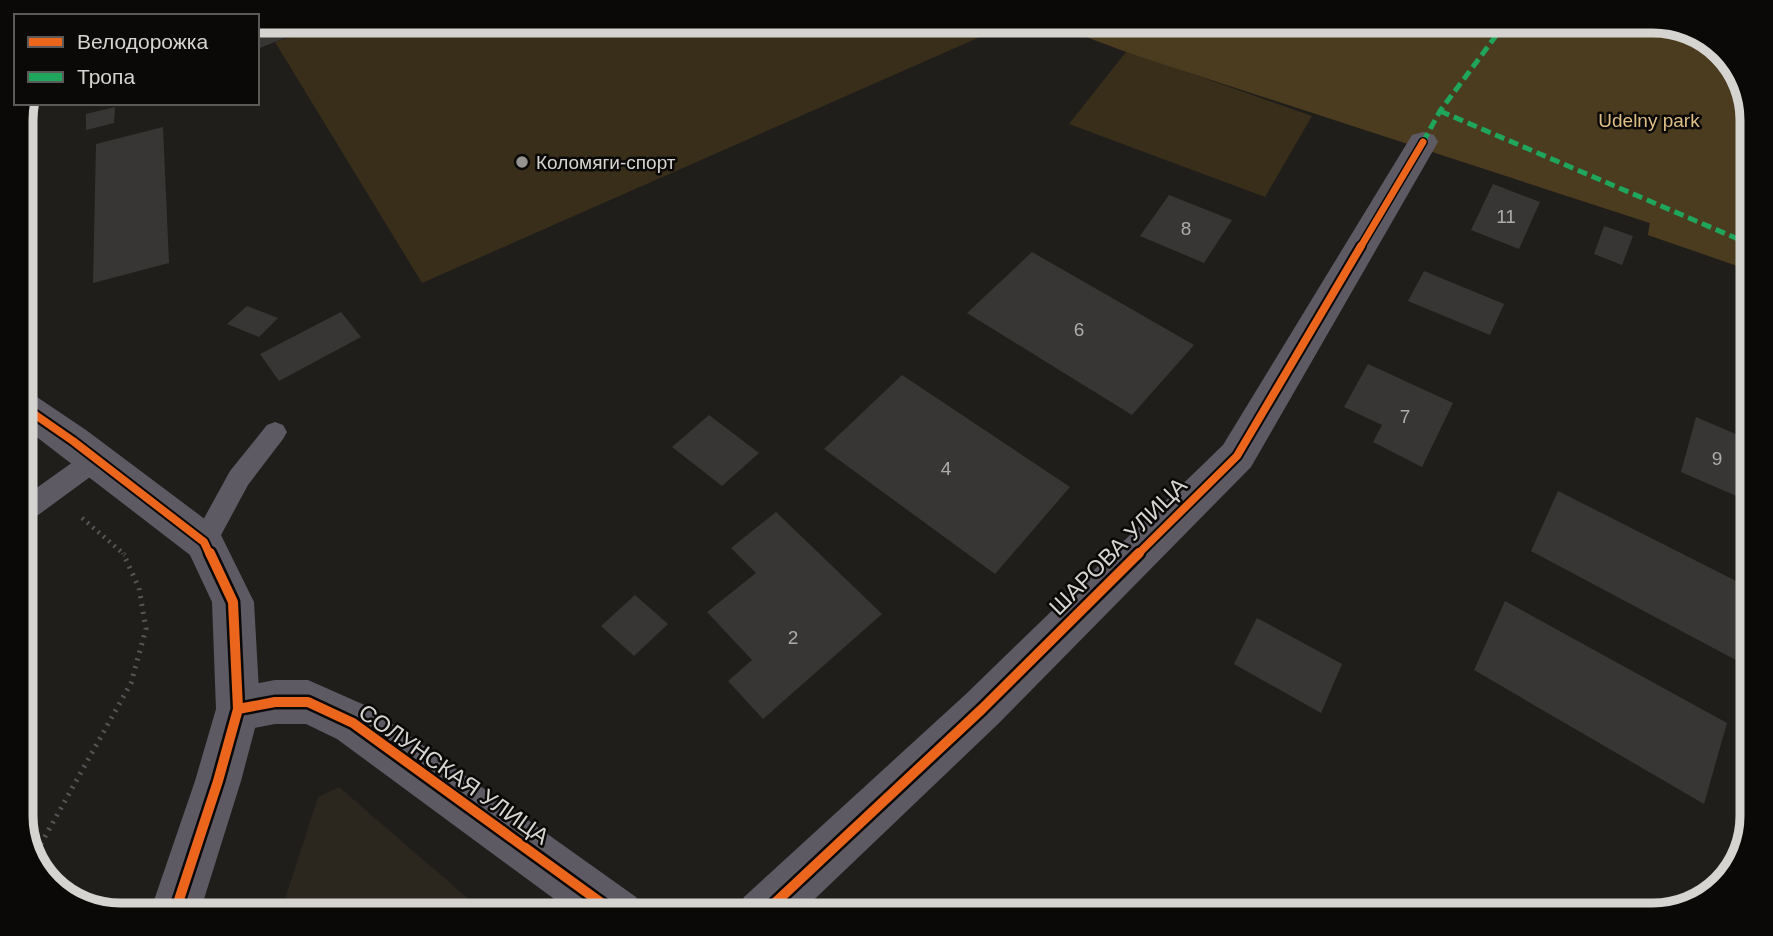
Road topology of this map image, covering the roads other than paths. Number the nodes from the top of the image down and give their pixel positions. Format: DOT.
graph roads {
  1 [pos="1423,142"];
  2 [pos="33,414"];
  3 [pos="275,432"];
  4 [pos="96,459"];
  5 [pos="33,505"];
  6 [pos="204,542"];
  7 [pos="238,709"];
  8 [pos="178,903"];
  9 [pos="602,903"];
  10 [pos="775,903"];
  1 -- 10 [label="street, ШАРОВА УЛИЦА"];
  2 -- 4 [label="street"];
  3 -- 6 [label="lane"];
  4 -- 5 [label="lane"];
  4 -- 6 [label="street"];
  6 -- 7 [label="street"];
  7 -- 8 [label="street"];
  7 -- 9 [label="street, СОЛУНСКАЯ УЛИЦА"];
}
